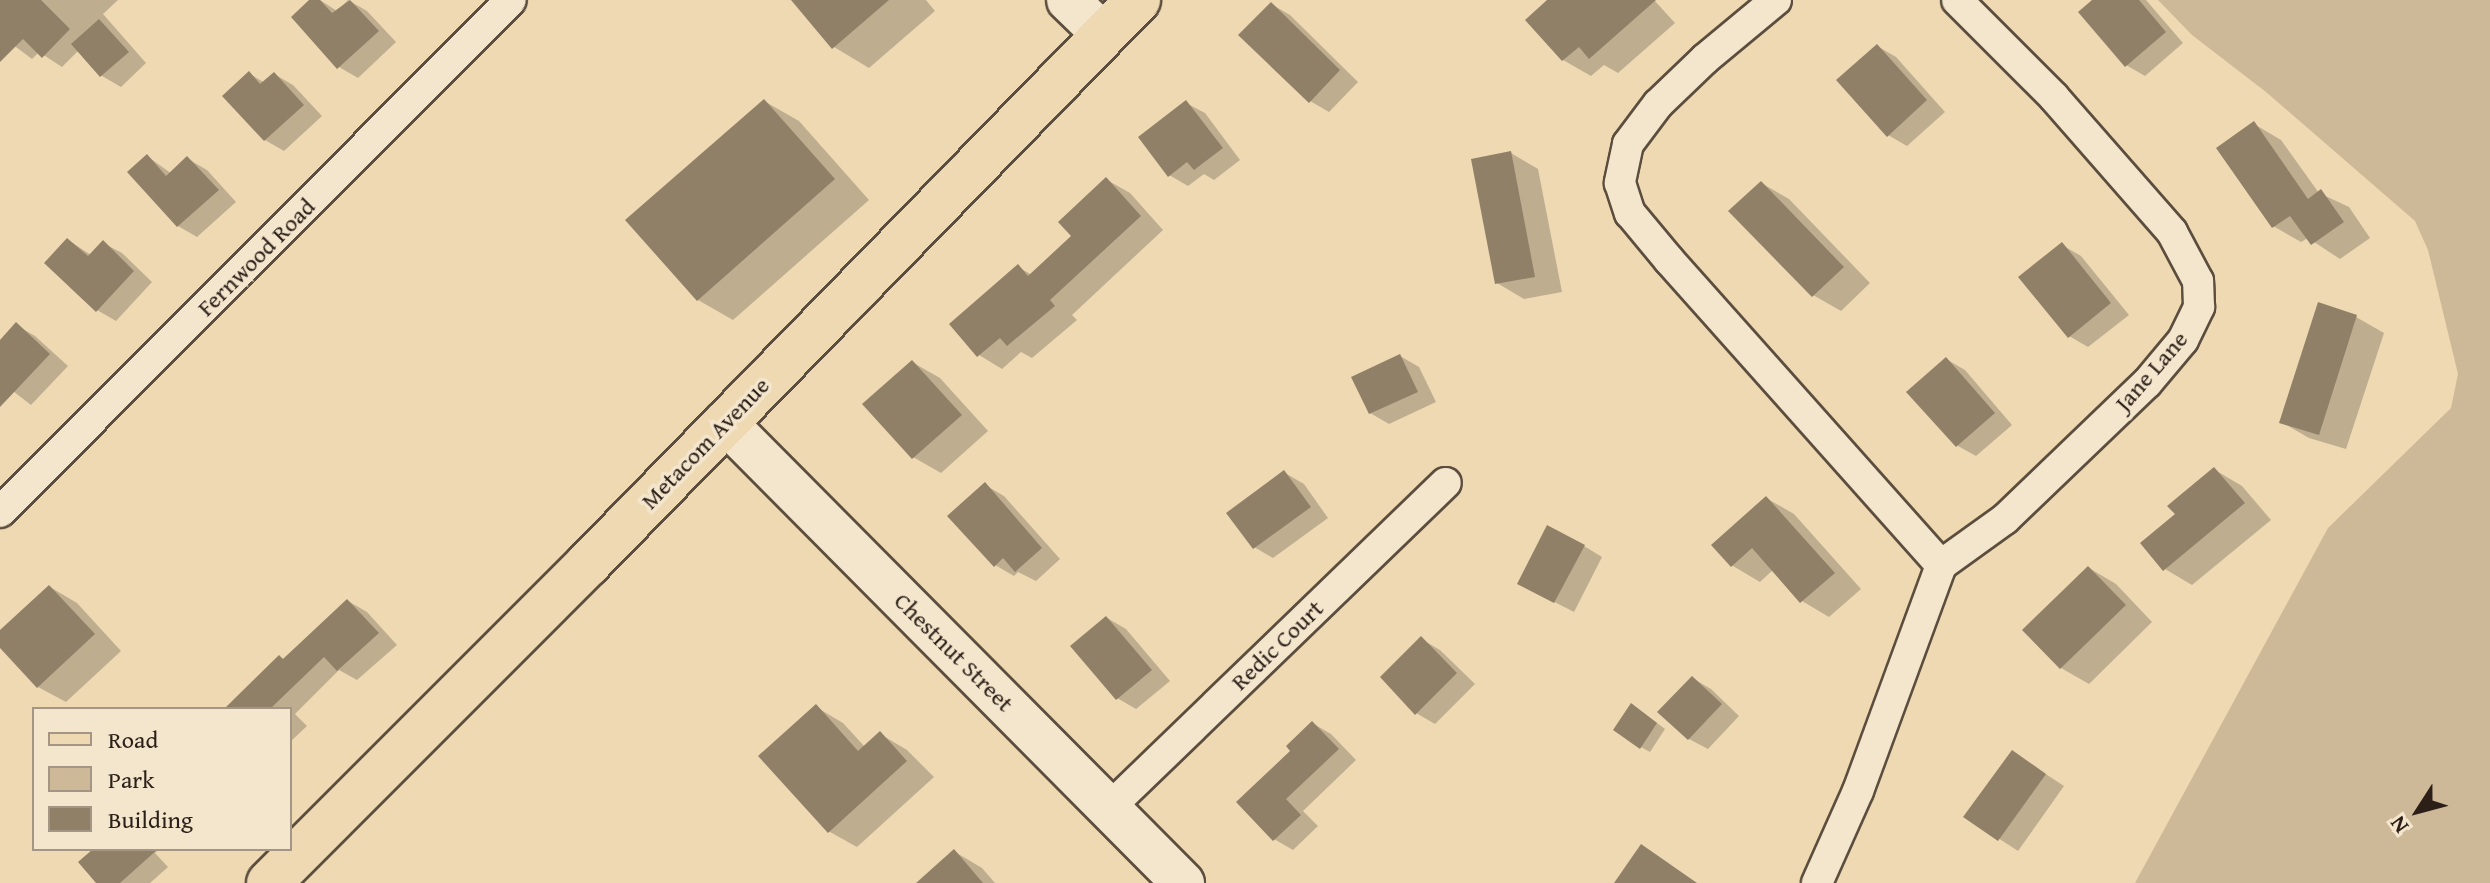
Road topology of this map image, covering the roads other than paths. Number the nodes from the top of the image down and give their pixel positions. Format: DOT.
graph roads {
  1 [pos="511,0"];
  2 [pos="1068,0"];
  3 [pos="1138,0"];
  4 [pos="1776,0"];
  5 [pos="1957,0"];
  6 [pos="1104,35"];
  7 [pos="725,422"];
  8 [pos="1446,483"];
  9 [pos="0,512"];
  10 [pos="1941,565"];
  11 [pos="1109,808"];
  12 [pos="269,883"];
  13 [pos="1183,883"];
  14 [pos="1817,883"];
  1 -- 9 [label="street, Fernwood Road"];
  2 -- 6 [label="street"];
  3 -- 6 [label="main road, Metacom Avenue"];
  4 -- 10 [label="street"];
  5 -- 10 [label="street, Jane Lane"];
  6 -- 7 [label="main road, Metacom Avenue"];
  7 -- 11 [label="street, Chestnut Street"];
  7 -- 12 [label="main road, Metacom Avenue"];
  8 -- 11 [label="street, Redic Court"];
  10 -- 14 [label="street"];
  11 -- 13 [label="street, Chestnut Street"];
}
